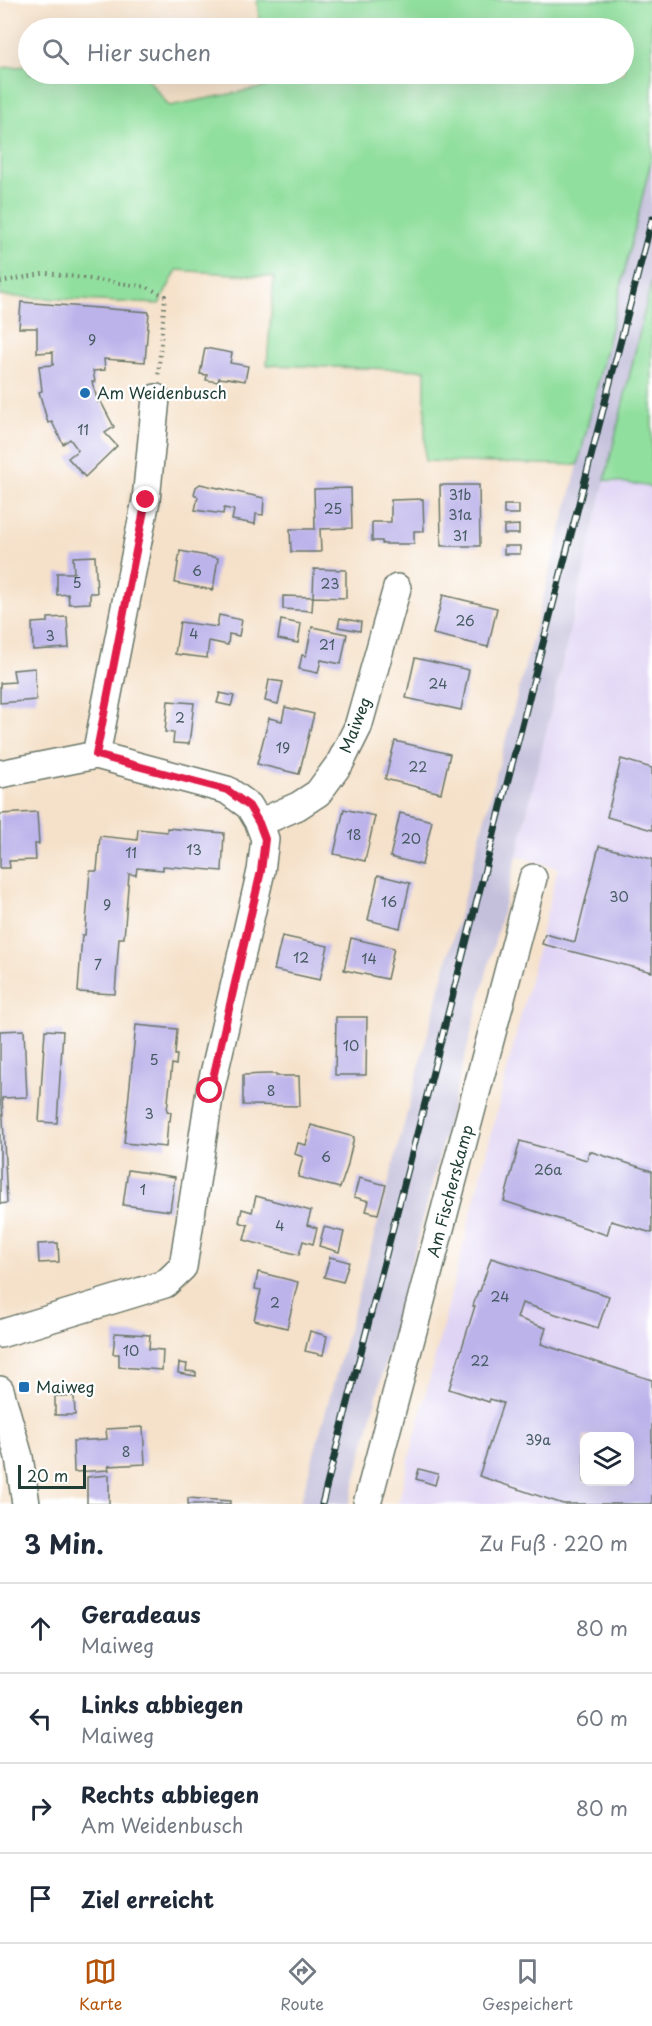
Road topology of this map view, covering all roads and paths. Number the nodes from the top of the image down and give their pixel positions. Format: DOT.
graph roads {
  1 [pos="0,282"];
  2 [pos="156,398"];
  3 [pos="397,588"];
  4 [pos="96,755"];
  5 [pos="0,774"];
  6 [pos="259,823"];
  7 [pos="533,878"];
  8 [pos="0,1334"];
  9 [pos="0,1390"];
  10 [pos="26,1504"];
  11 [pos="367,1504"];
  1 -- 2 [label="path"];
  2 -- 4 [label="street"];
  3 -- 6 [label="street, Maiweg"];
  4 -- 5 [label="street"];
  4 -- 6 [label="street"];
  6 -- 8 [label="street"];
  7 -- 11 [label="street, Am Fischerskamp"];
  9 -- 10 [label="street"];
}
